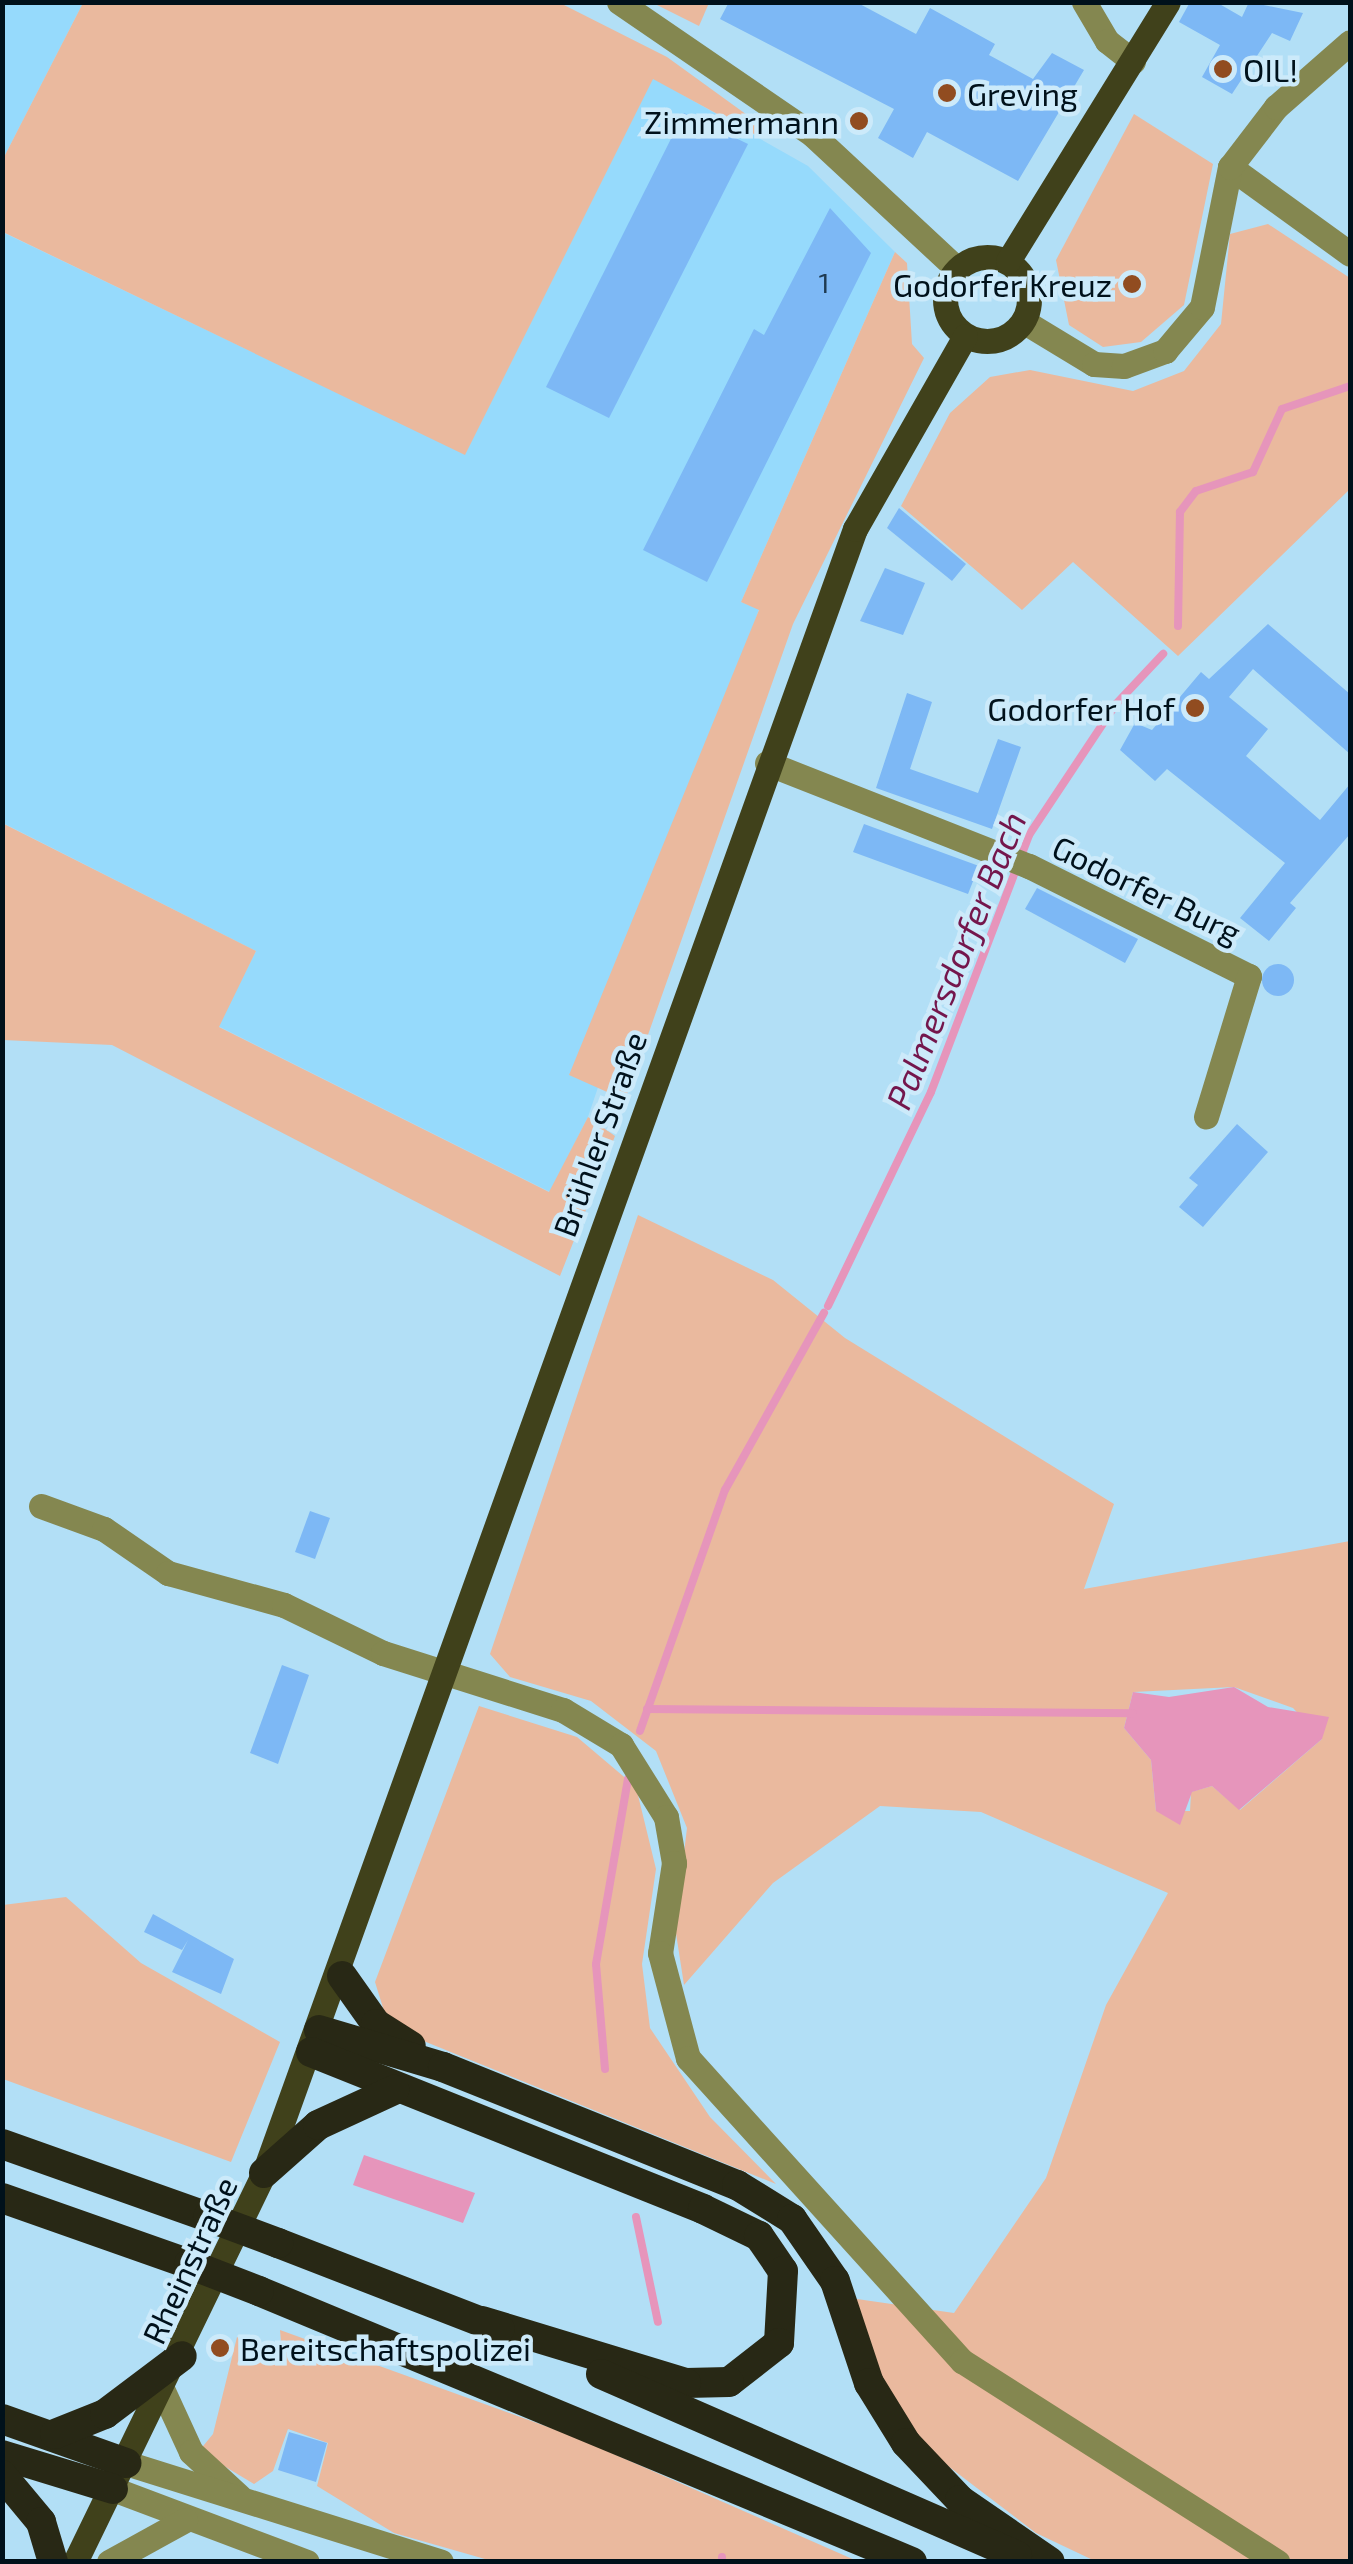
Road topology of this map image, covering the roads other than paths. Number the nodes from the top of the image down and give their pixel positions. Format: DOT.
graph roads {
  1 [pos="618,2"];
  2 [pos="1084,2"];
  3 [pos="1168,2"];
  4 [pos="1350,42"];
  5 [pos="1133,61"];
  6 [pos="1230,167"];
  7 [pos="1350,254"];
  8 [pos="1008,262"];
  9 [pos="957,268"];
  10 [pos="1023,322"];
  11 [pos="966,336"];
  12 [pos="767,763"];
  13 [pos="1206,1117"];
  14 [pos="41,1506"];
  15 [pos="444,1674"];
  16 [pos="342,1976"];
  17 [pos="315,2041"];
  18 [pos="443,2067"];
  19 [pos="394,2090"];
  20 [pos="2,2144"];
  21 [pos="264,2173"];
  22 [pos="2,2198"];
  23 [pos="482,2321"];
  24 [pos="182,2356"];
  25 [pos="164,2391"];
  26 [pos="2,2418"];
  27 [pos="55,2434"];
  28 [pos="2,2455"];
  29 [pos="2,2475"];
  30 [pos="119,2476"];
  31 [pos="246,2502"];
  32 [pos="185,2520"];
  33 [pos="308,2520"];
  34 [pos="301,2560"];
  35 [pos="53,2562"];
  36 [pos="75,2562"];
  37 [pos="109,2562"];
  38 [pos="440,2562"];
  39 [pos="912,2562"];
  40 [pos="1030,2562"];
  41 [pos="1050,2562"];
  42 [pos="1277,2562"];
  1 -- 9 [label="street"];
  2 -- 5 [label="street"];
  3 -- 5 [label="main road"];
  4 -- 6 [label="street"];
  5 -- 8 [label="main road"];
  6 -- 7 [label="street"];
  6 -- 10 [label="street"];
  8 -- 9 [label="main road"];
  8 -- 10 [label="main road"];
  9 -- 11 [label="main road"];
  10 -- 11 [label="main road"];
  11 -- 12 [label="main road, Brühler Straße"];
  12 -- 13 [label="street, Godorfer Burg"];
  12 -- 15 [label="main road, Brühler Straße"];
  14 -- 15 [label="street"];
  15 -- 16 [label="main road, Brühler Straße"];
  15 -- 42 [label="street"];
  16 -- 17 [label="main road, Rheinstraße"];
  16 -- 18 [label="highway"];
  17 -- 18 [label="highway"];
  17 -- 19 [label="highway"];
  17 -- 21 [label="main road, Rheinstraße"];
  18 -- 41 [label="highway"];
  19 -- 21 [label="highway"];
  19 -- 23 [label="highway"];
  20 -- 23 [label="highway, bridge"];
  21 -- 24 [label="main road, Rheinstraße"];
  22 -- 39 [label="highway, bridge"];
  23 -- 40 [label="highway"];
  24 -- 25 [label="main road, Rheinstraße"];
  24 -- 27 [label="highway"];
  25 -- 30 [label="main road, Rheinstraße"];
  25 -- 31 [label="street"];
  26 -- 27 [label="highway"];
  27 -- 30 [label="highway"];
  28 -- 30 [label="highway"];
  29 -- 35 [label="highway"];
  30 -- 31 [label="street"];
  30 -- 32 [label="street"];
  30 -- 36 [label="main road, Rheinstraße"];
  31 -- 33 [label="street"];
  32 -- 34 [label="street"];
  32 -- 37 [label="street"];
  33 -- 34 [label="street"];
  33 -- 38 [label="street"];
}
